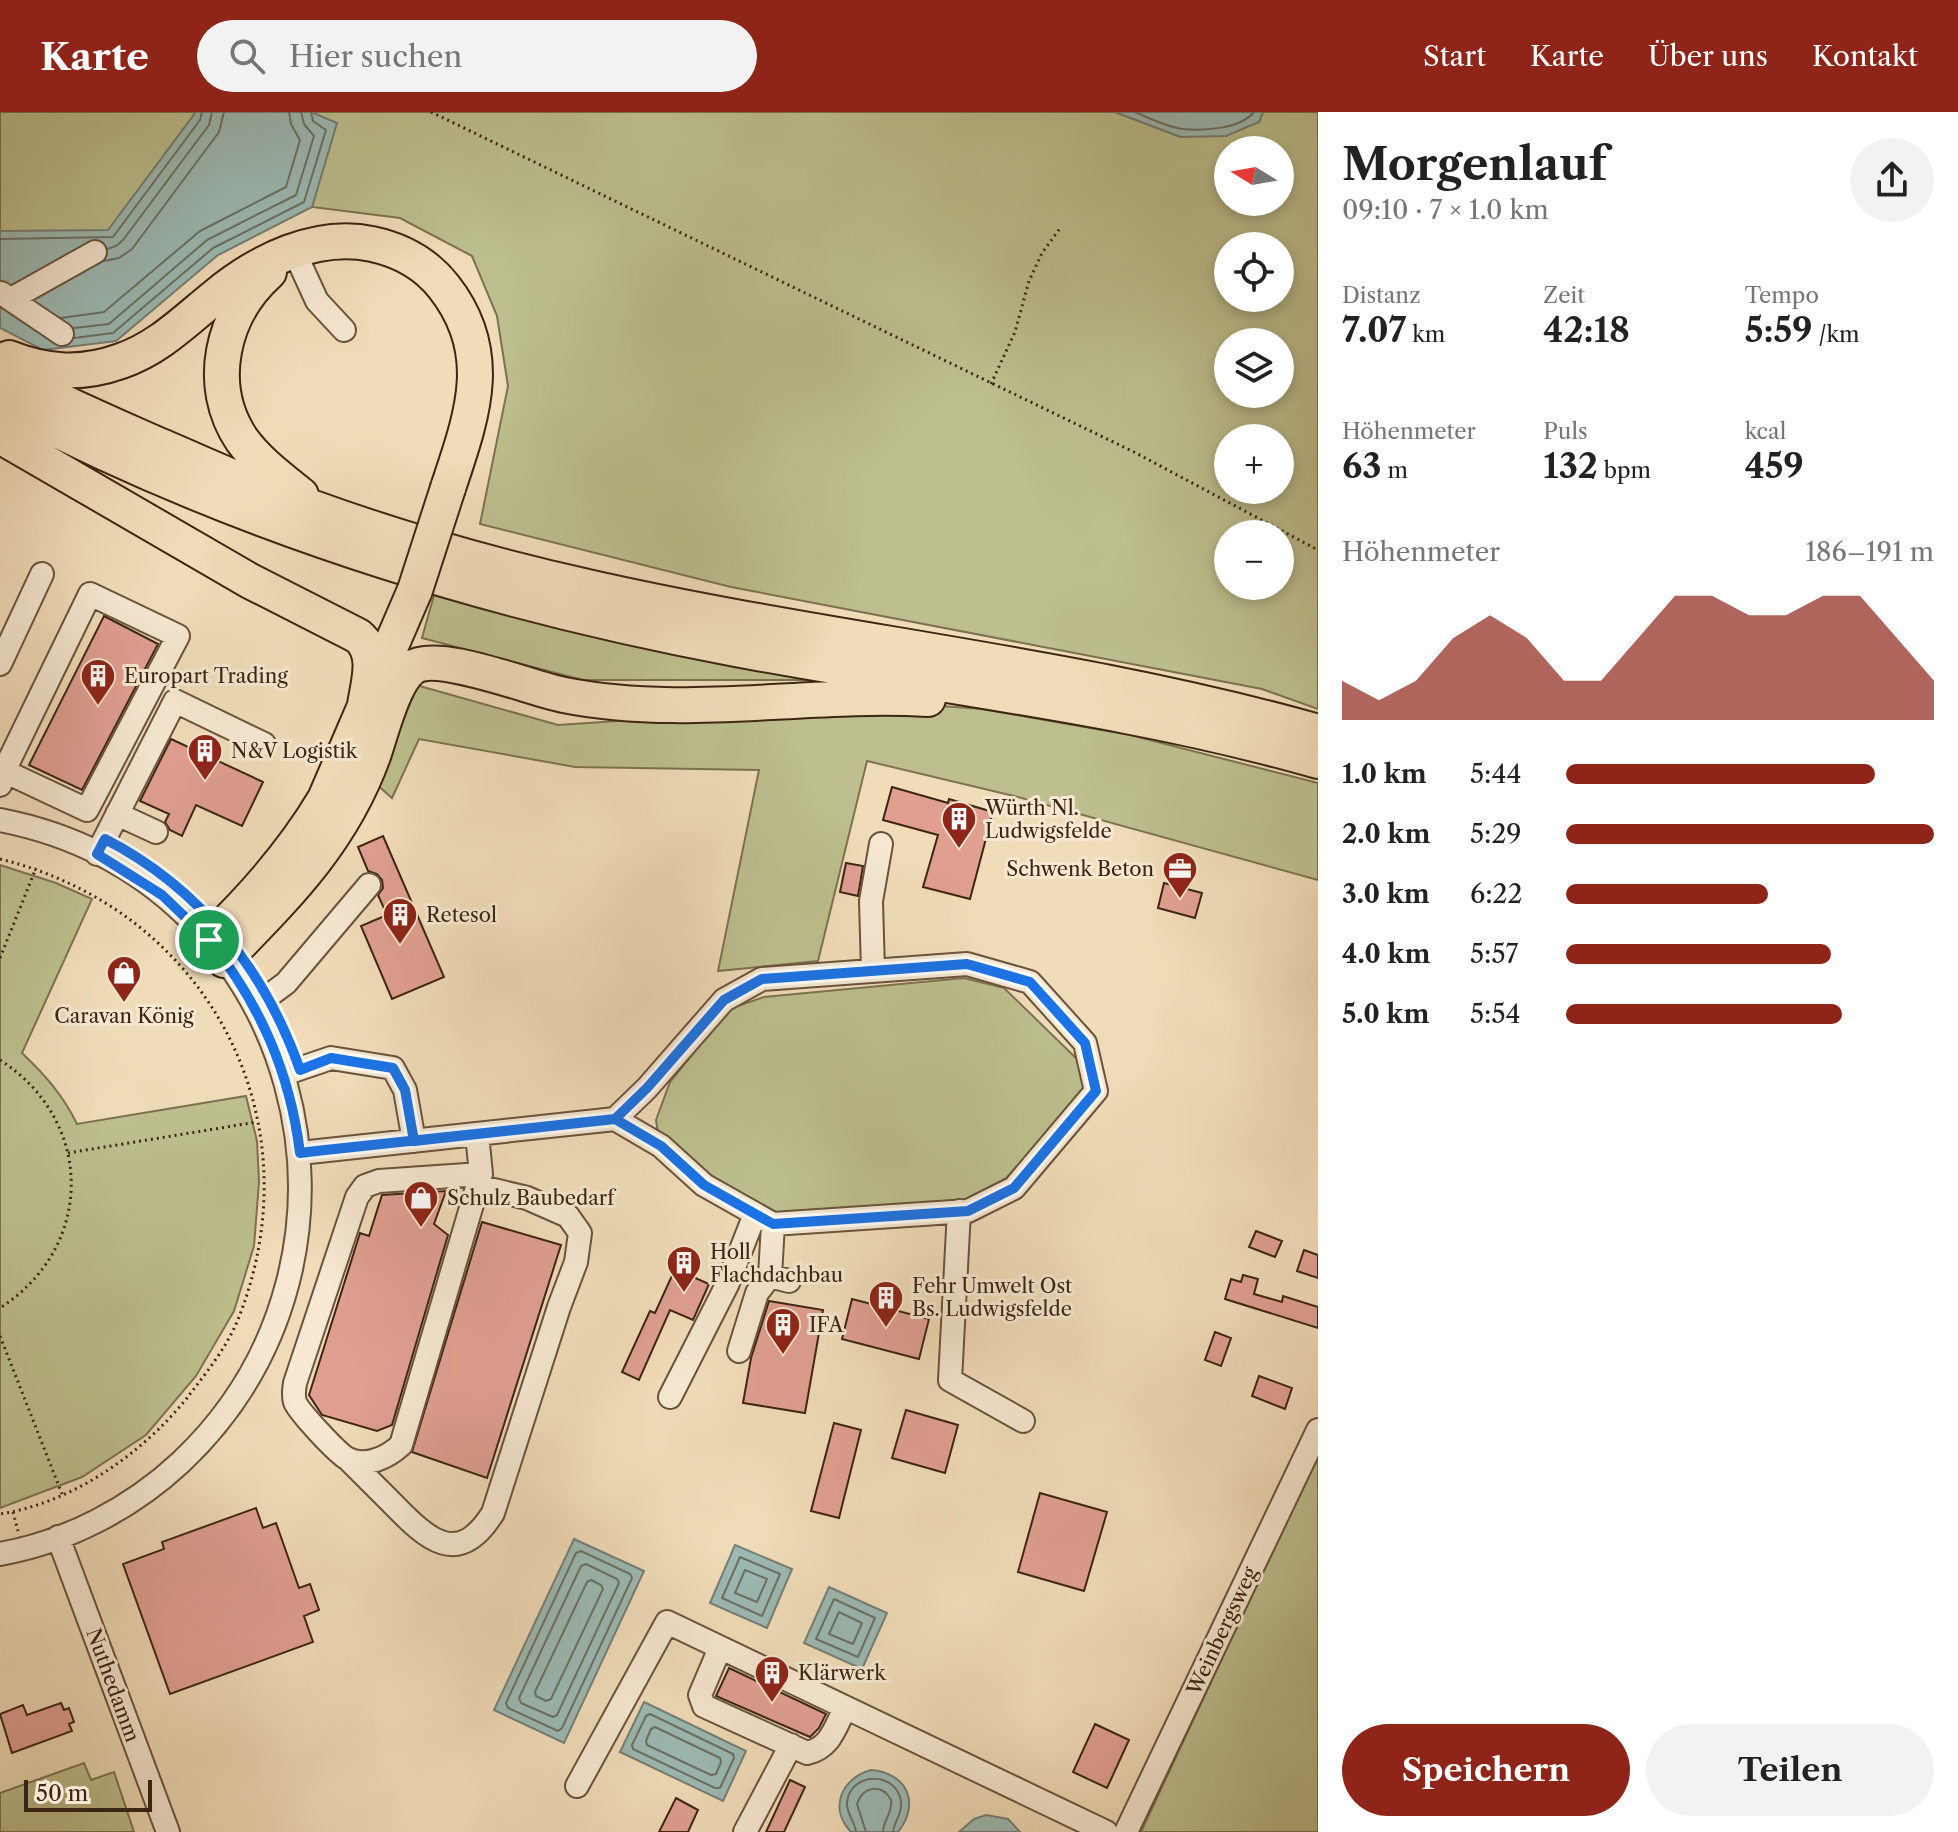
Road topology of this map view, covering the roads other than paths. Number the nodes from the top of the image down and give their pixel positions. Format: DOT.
graph roads {
  1 [pos="294,251"];
  2 [pos="95,252"];
  3 [pos="6,295"];
  4 [pos="344,330"];
  5 [pos="62,334"];
  6 [pos="0,353"];
  7 [pos="0,371"];
  8 [pos="0,401"];
  9 [pos="0,436"];
  10 [pos="319,510"];
  11 [pos="42,574"];
  12 [pos="0,664"];
  13 [pos="375,715"];
  14 [pos="1151,719"];
  15 [pos="1318,732"];
  16 [pos="264,744"];
  17 [pos="1318,761"];
  18 [pos="2,778"];
  19 [pos="117,814"];
  20 [pos="0,820"];
  21 [pos="156,832"];
  22 [pos="881,844"];
  23 [pos="97,854"];
  24 [pos="369,885"];
  25 [pos="209,958"];
  26 [pos="873,971"];
  27 [pos="255,1006"];
  28 [pos="284,1074"];
  29 [pos="615,1119"];
  30 [pos="477,1134"];
  31 [pos="414,1141"];
  32 [pos="300,1153"];
  33 [pos="479,1180"];
  34 [pos="959,1211"];
  35 [pos="764,1219"];
  36 [pos="739,1351"];
  37 [pos="670,1397"];
  38 [pos="1023,1421"];
  39 [pos="1318,1430"];
  40 [pos="348,1459"];
  41 [pos="58,1537"];
  42 [pos="0,1554"];
  43 [pos="720,1648"];
  44 [pos="845,1708"];
  45 [pos="791,1745"];
  46 [pos="577,1786"];
  47 [pos="168,1832"];
  48 [pos="745,1832"];
  49 [pos="1106,1832"];
  50 [pos="1126,1832"];
  1 -- 4 [label="street"];
  1 -- 6 [label="highway"];
  1 -- 10 [label="highway"];
  1 -- 13 [label="highway, bridge"];
  2 -- 3 [label="street"];
  3 -- 5 [label="street"];
  7 -- 10 [label="highway"];
  8 -- 14 [label="highway"];
  9 -- 13 [label="highway"];
  10 -- 15 [label="highway"];
  11 -- 12 [label="street"];
  13 -- 14 [label="highway"];
  13 -- 25 [label="highway"];
  14 -- 17 [label="highway"];
  16 -- 19 [label="street"];
  18 -- 18 [label="street"];
  19 -- 21 [label="street"];
  19 -- 23 [label="street"];
  20 -- 23 [label="street"];
  22 -- 26 [label="street"];
  23 -- 25 [label="street"];
  24 -- 27 [label="street"];
  25 -- 27 [label="street"];
  26 -- 29 [label="street"];
  26 -- 34 [label="street"];
  27 -- 28 [label="street"];
  28 -- 31 [label="street"];
  28 -- 32 [label="street"];
  29 -- 30 [label="street"];
  29 -- 35 [label="street"];
  30 -- 31 [label="street"];
  30 -- 33 [label="street"];
  31 -- 32 [label="street"];
  32 -- 41 [label="street"];
  33 -- 40 [label="street"];
  33 -- 40 [label="street"];
  33 -- 40 [label="street"];
  34 -- 35 [label="street"];
  34 -- 38 [label="street"];
  35 -- 36 [label="street"];
  35 -- 37 [label="street"];
  39 -- 50 [label="street, Weinbergsweg"];
  41 -- 42 [label="street"];
  41 -- 47 [label="street, Nuthedamm"];
  43 -- 44 [label="street"];
  43 -- 45 [label="street"];
  43 -- 46 [label="street"];
  44 -- 45 [label="street"];
  44 -- 49 [label="street"];
  45 -- 48 [label="street"];
}
